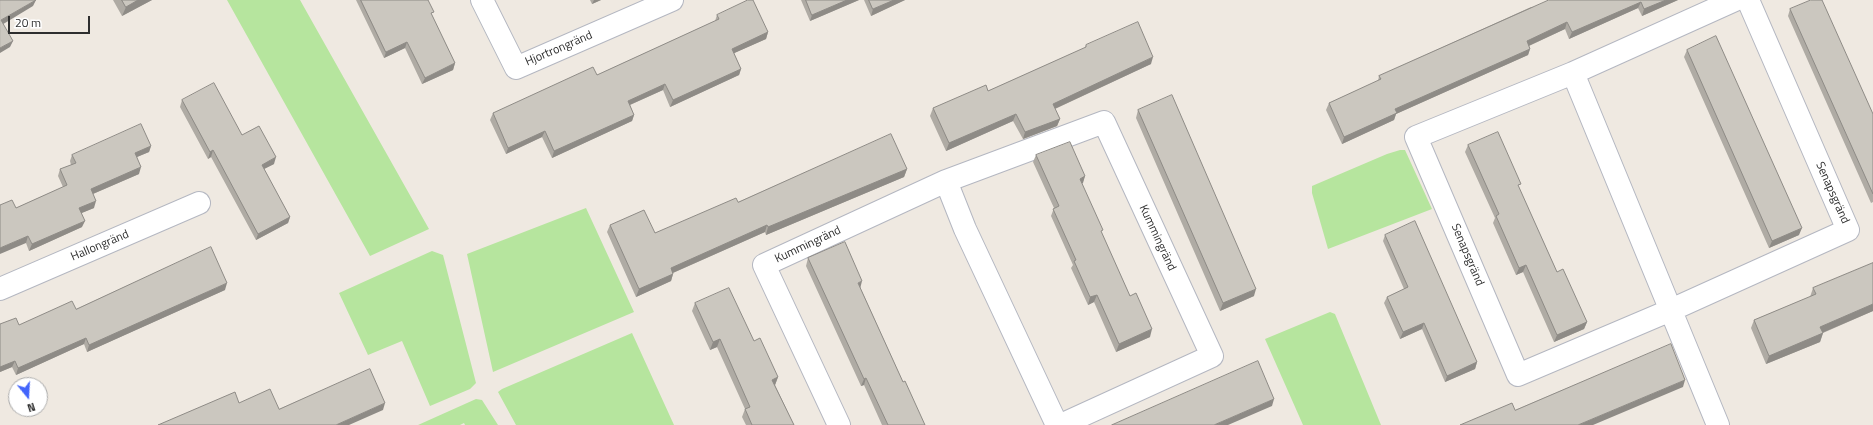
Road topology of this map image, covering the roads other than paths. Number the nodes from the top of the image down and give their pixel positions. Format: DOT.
graph roads {
  1 [pos="482,0"];
  2 [pos="672,0"];
  3 [pos="1735,0"];
  4 [pos="1748,0"];
  5 [pos="1573,73"];
  6 [pos="946,181"];
  7 [pos="199,203"];
  8 [pos="0,289"];
  9 [pos="1671,310"];
  10 [pos="839,425"];
  11 [pos="1057,425"];
  12 [pos="1061,425"];
  13 [pos="1718,425"];
  1 -- 2 [label="street, Hjortrongränd"];
  3 -- 5 [label="street, Senapsgränd"];
  4 -- 9 [label="street, Senapsgränd"];
  5 -- 9 [label="street"];
  5 -- 9 [label="street, Senapsgränd"];
  6 -- 10 [label="street, Kummingränd"];
  6 -- 11 [label="street"];
  6 -- 12 [label="street, Kummingränd"];
  7 -- 8 [label="street, Hallongränd"];
  9 -- 13 [label="street"];
}
